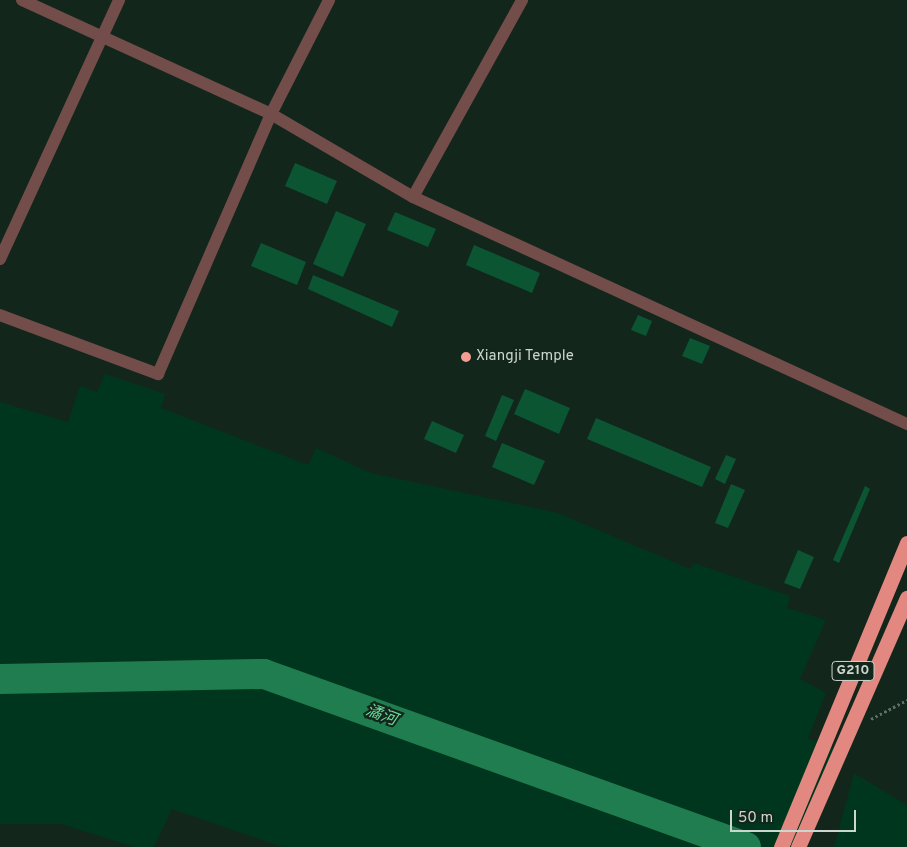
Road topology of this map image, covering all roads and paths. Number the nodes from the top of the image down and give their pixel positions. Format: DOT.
graph roads {
  1 [pos="22,0"];
  2 [pos="119,0"];
  3 [pos="329,0"];
  4 [pos="522,0"];
  5 [pos="103,37"];
  6 [pos="271,114"];
  7 [pos="413,198"];
  8 [pos="0,259"];
  9 [pos="0,315"];
  10 [pos="907,424"];
  11 [pos="907,543"];
  12 [pos="907,598"];
  13 [pos="907,700"];
  14 [pos="868,721"];
  15 [pos="781,847"];
  16 [pos="798,847"];
  1 -- 5 [label="street"];
  2 -- 5 [label="street"];
  3 -- 6 [label="street"];
  4 -- 7 [label="street"];
  5 -- 6 [label="street"];
  5 -- 8 [label="street"];
  6 -- 7 [label="street"];
  6 -- 9 [label="street"];
  7 -- 10 [label="street"];
  11 -- 15 [label="highway, G210"];
  12 -- 16 [label="highway, G210"];
  13 -- 14 [label="path"];
}
